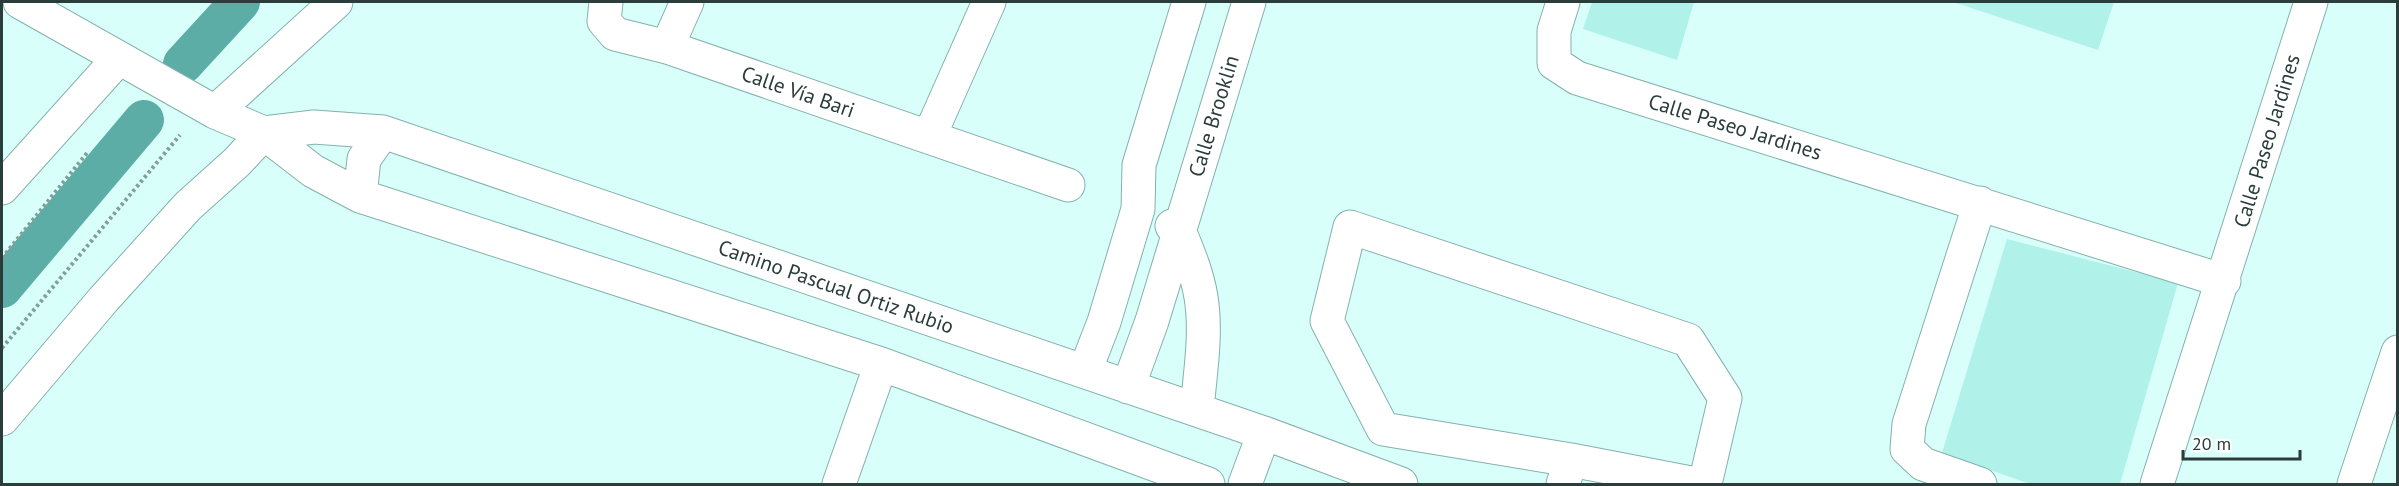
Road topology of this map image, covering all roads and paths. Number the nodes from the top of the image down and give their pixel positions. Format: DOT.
graph roads {
  1 [pos="20,2"];
  2 [pos="336,2"];
  3 [pos="606,2"];
  4 [pos="687,2"];
  5 [pos="989,2"];
  6 [pos="1189,2"];
  7 [pos="1249,2"];
  8 [pos="1563,2"];
  9 [pos="2311,2"];
  10 [pos="667,46"];
  11 [pos="119,58"];
  12 [pos="209,109"];
  13 [pos="383,132"];
  14 [pos="264,133"];
  15 [pos="929,137"];
  16 [pos="92,147"];
  17 [pos="1068,185"];
  18 [pos="2,188"];
  19 [pos="360,196"];
  20 [pos="1980,203"];
  21 [pos="1138,209"];
  22 [pos="1179,230"];
  23 [pos="2,258"];
  24 [pos="2224,280"];
  25 [pos="2,348"];
  26 [pos="2397,352"];
  27 [pos="881,364"];
  28 [pos="1085,371"];
  29 [pos="1128,387"];
  30 [pos="1197,410"];
  31 [pos="2,419"];
  32 [pos="1264,433"];
  33 [pos="1567,472"];
  34 [pos="839,484"];
  35 [pos="1208,484"];
  36 [pos="1245,484"];
  37 [pos="1401,484"];
  38 [pos="1696,484"];
  39 [pos="1705,484"];
  40 [pos="1980,484"];
  41 [pos="2157,484"];
  42 [pos="2354,484"];
  1 -- 11 [label="street"];
  2 -- 12 [label="street"];
  3 -- 10 [label="street, Calle Vía Bari"];
  4 -- 10 [label="street"];
  5 -- 15 [label="street"];
  6 -- 21 [label="street"];
  7 -- 22 [label="street, Calle Brooklin"];
  8 -- 20 [label="street, Calle Paseo Jardines"];
  9 -- 24 [label="street, Calle Paseo Jardines"];
  10 -- 15 [label="street, Calle Vía Bari"];
  11 -- 12 [label="street"];
  11 -- 18 [label="street"];
  12 -- 14 [label="street"];
  12 -- 25 [label="path"];
  13 -- 14 [label="street, Camino Pascual Ortiz Rubio"];
  13 -- 19 [label="street"];
  13 -- 28 [label="street, Camino Pascual Ortiz Rubio"];
  14 -- 19 [label="street"];
  14 -- 31 [label="street"];
  15 -- 17 [label="street, Calle Vía Bari"];
  16 -- 23 [label="path"];
  19 -- 27 [label="street"];
  20 -- 24 [label="street, Calle Paseo Jardines"];
  20 -- 40 [label="street"];
  21 -- 22 [label="street"];
  21 -- 28 [label="street"];
  22 -- 29 [label="street, Calle Brooklin"];
  22 -- 30 [label="street"];
  24 -- 41 [label="street, Calle Paseo Jardines"];
  26 -- 42 [label="street"];
  27 -- 34 [label="street"];
  27 -- 35 [label="street"];
  28 -- 29 [label="street, Camino Pascual Ortiz Rubio"];
  29 -- 30 [label="street, Camino Pascual Ortiz Rubio"];
  30 -- 32 [label="street, Camino Pascual Ortiz Rubio"];
  32 -- 36 [label="street"];
  32 -- 37 [label="street, Camino Pascual Ortiz Rubio"];
  33 -- 38 [label="street"];
  33 -- 39 [label="street"];
}
